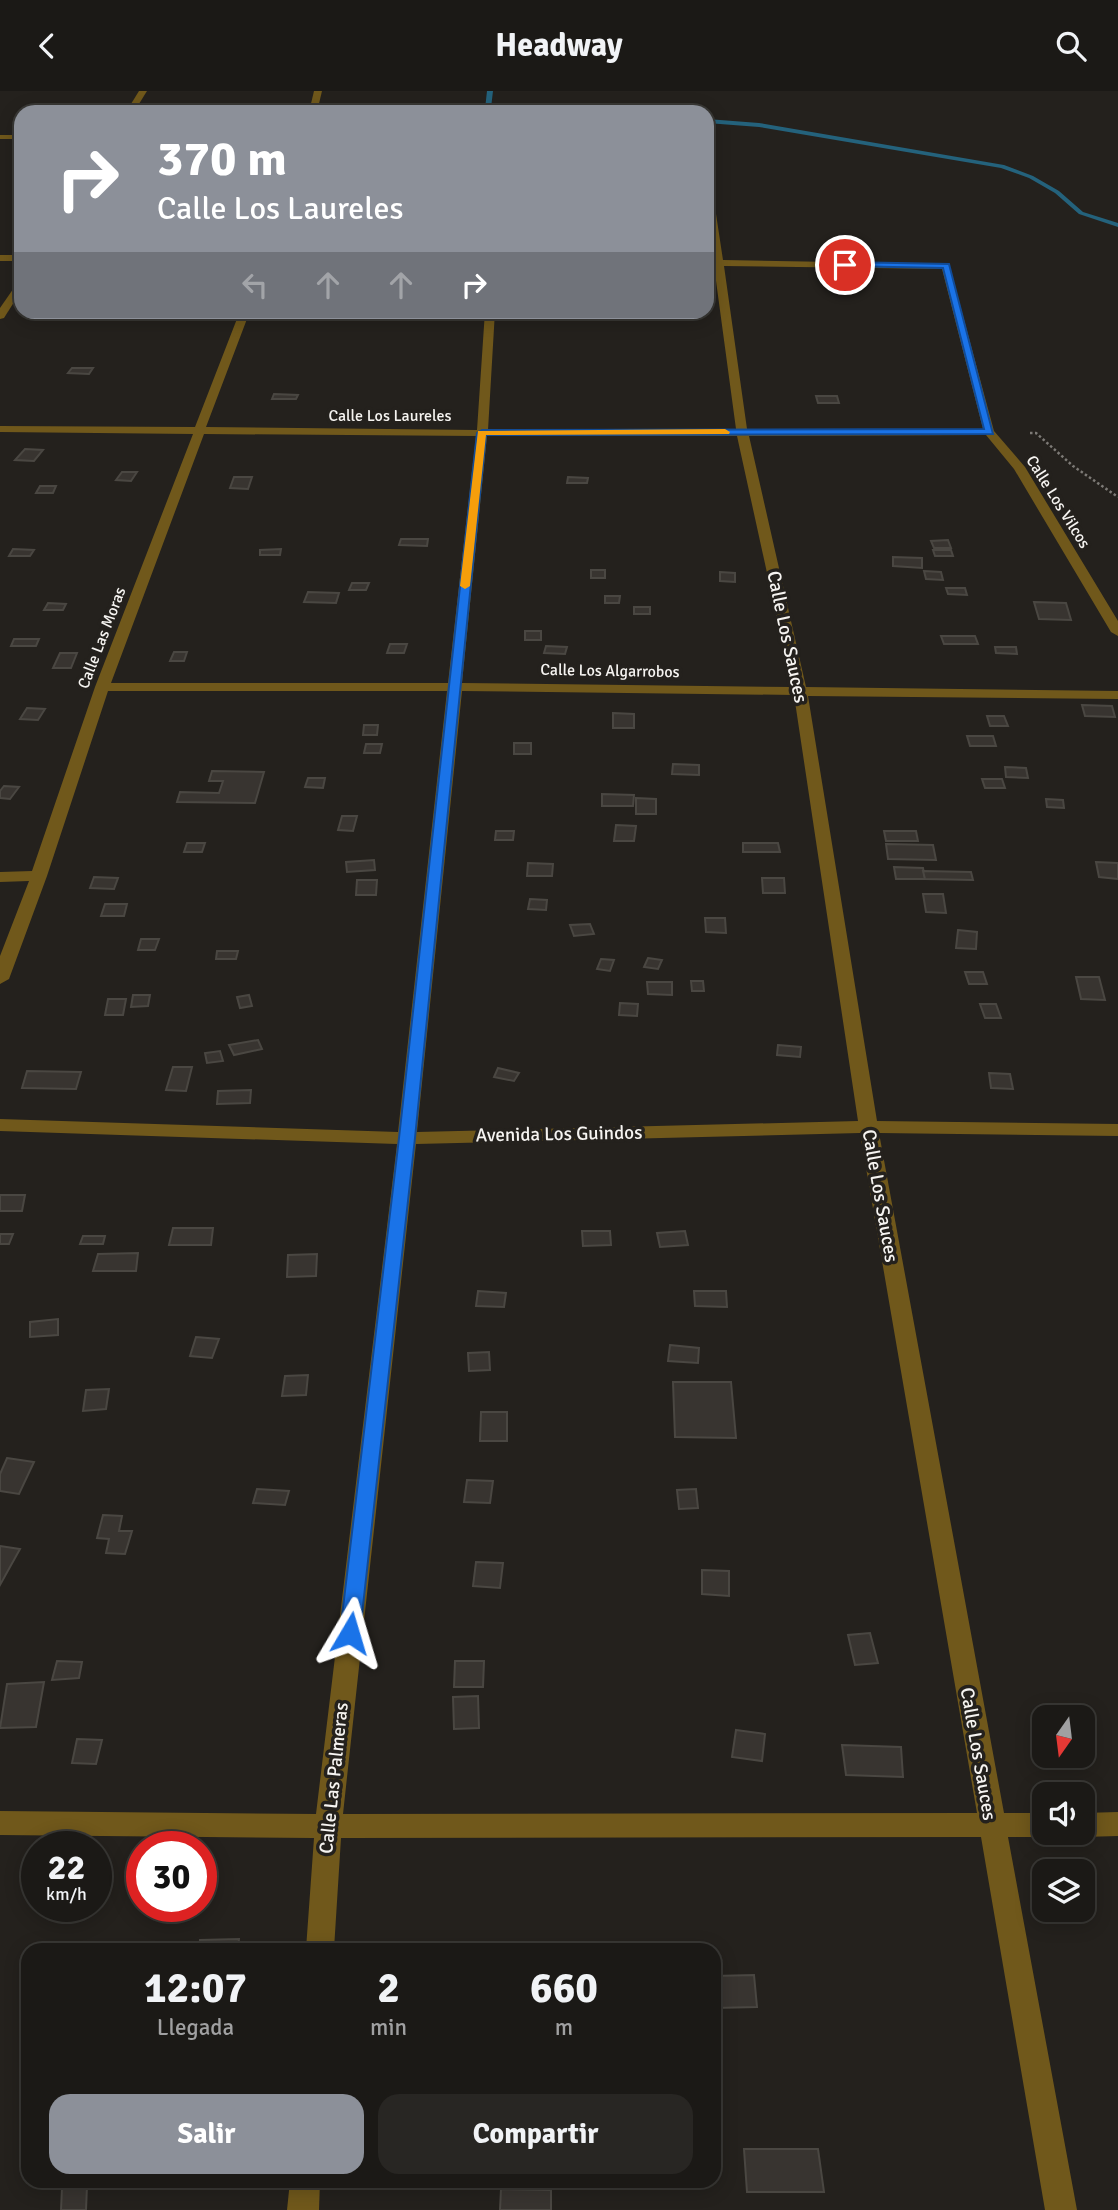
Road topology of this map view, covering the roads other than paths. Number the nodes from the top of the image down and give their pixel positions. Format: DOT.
graph roads {
  1 [pos="714,263"];
  2 [pos="714,269"];
  3 [pos="14,295"];
  4 [pos="0,316"];
  5 [pos="242,319"];
  6 [pos="489,319"];
  7 [pos="0,429"];
  8 [pos="200,431"];
  9 [pos="743,432"];
  10 [pos="989,432"];
  11 [pos="482,433"];
  12 [pos="1118,632"];
  13 [pos="102,687"];
  14 [pos="454,687"];
  15 [pos="800,691"];
  16 [pos="1118,695"];
  17 [pos="39,876"];
  18 [pos="0,877"];
  19 [pos="0,979"];
  20 [pos="0,1125"];
  21 [pos="868,1127"];
  22 [pos="1118,1130"];
  23 [pos="407,1138"];
  24 [pos="0,1823"];
  25 [pos="991,1825"];
  26 [pos="1032,1825"];
  27 [pos="1095,1825"];
  28 [pos="1118,1825"];
  29 [pos="328,1826"];
  30 [pos="320,1943"];
  31 [pos="305,2188"];
  32 [pos="303,2210"];
  33 [pos="1061,2210"];
  1 -- 10 [label="street, Calle Los Vilcos"];
  2 -- 9 [label="street, Calle Los Sauces"];
  3 -- 4 [label="street"];
  5 -- 8 [label="street, Calle Las Moras"];
  6 -- 11 [label="street, Calle Las Palmeras"];
  7 -- 8 [label="street, Calle Los Laureles"];
  8 -- 11 [label="street, Calle Los Laureles"];
  8 -- 13 [label="street, Calle Las Moras"];
  9 -- 10 [label="street, Calle Los Laureles"];
  9 -- 11 [label="street, Calle Los Laureles"];
  9 -- 15 [label="street, Calle Los Sauces"];
  10 -- 12 [label="street, Calle Los Vilcos"];
  11 -- 14 [label="street, Calle Las Palmeras"];
  13 -- 14 [label="street, Calle Los Algarrobos"];
  13 -- 17 [label="street, Calle Las Moras"];
  14 -- 15 [label="street, Calle Los Algarrobos"];
  14 -- 23 [label="street, Calle Las Palmeras"];
  15 -- 16 [label="street, Calle Los Algarrobos"];
  15 -- 21 [label="street, Calle Los Sauces"];
  17 -- 18 [label="street"];
  17 -- 19 [label="street, Calle Las Moras"];
  20 -- 23 [label="street, Avenida Los Guindos"];
  21 -- 22 [label="street, Avenida Los Guindos"];
  21 -- 23 [label="street, Avenida Los Guindos"];
  21 -- 25 [label="street, Calle Los Sauces"];
  23 -- 29 [label="street, Calle Las Palmeras"];
  24 -- 29 [label="street"];
  25 -- 26 [label="street"];
  25 -- 29 [label="street"];
  25 -- 33 [label="street, Calle Los Sauces"];
  27 -- 28 [label="street"];
  29 -- 30 [label="street, Calle Las Palmeras"];
  31 -- 32 [label="street"];
}
